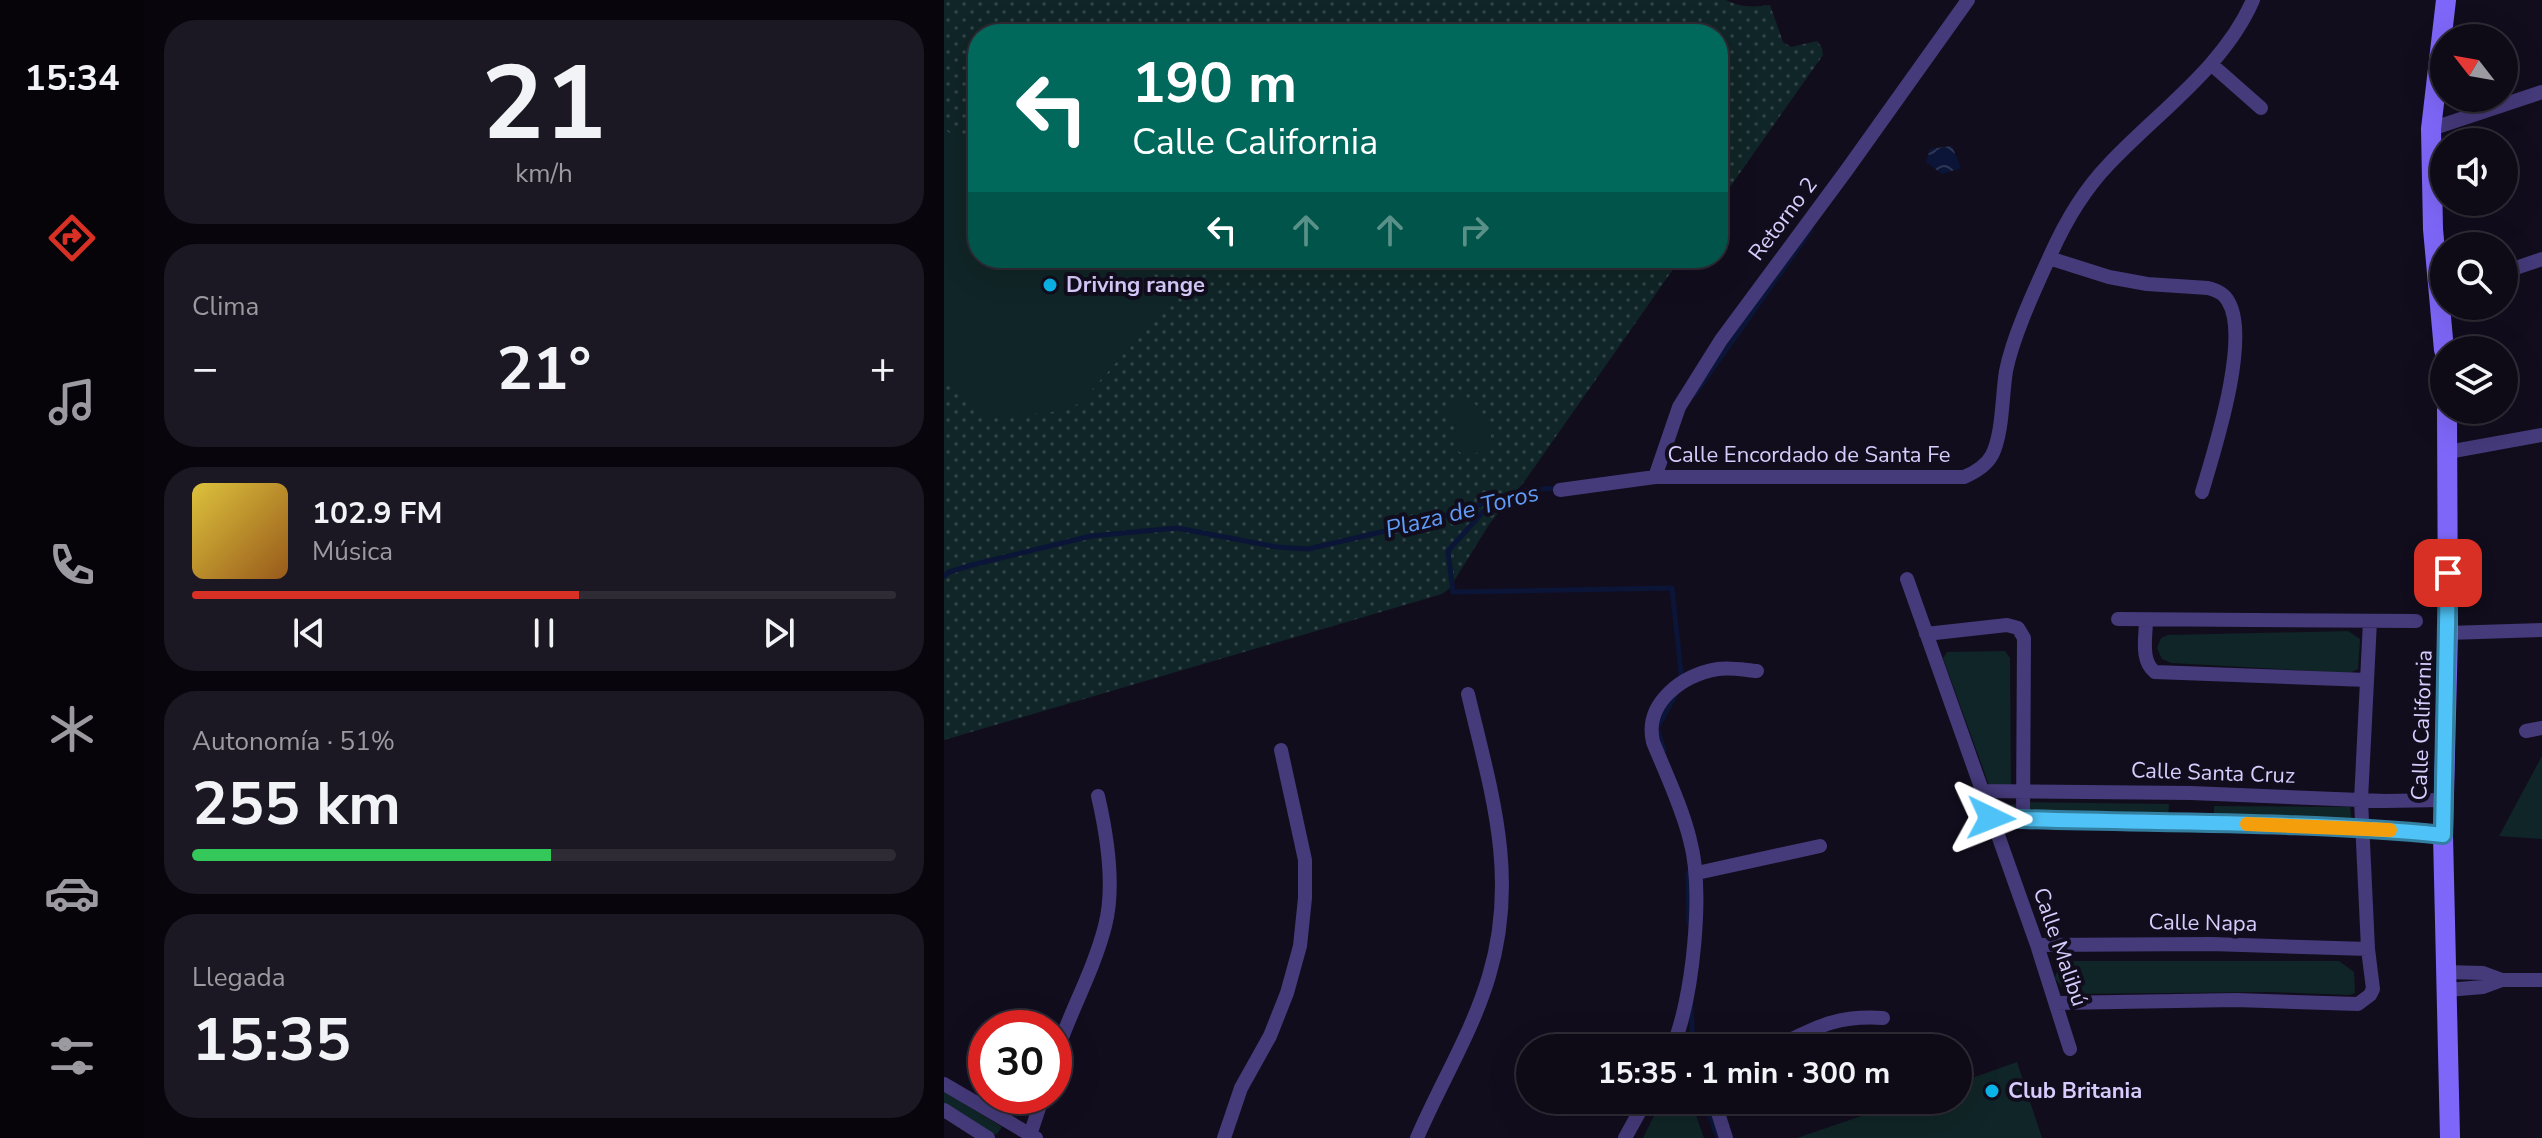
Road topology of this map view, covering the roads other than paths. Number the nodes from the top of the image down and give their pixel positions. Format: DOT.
graph roads {
  1 [pos="1968,0"];
  2 [pos="2253,0"];
  3 [pos="2446,0"];
  4 [pos="2211,64"];
  5 [pos="2542,92"];
  6 [pos="2261,108"];
  7 [pos="2431,128"];
  8 [pos="2434,128"];
  9 [pos="2049,258"];
  10 [pos="2542,259"];
  11 [pos="2518,267"];
  12 [pos="2447,424"];
  13 [pos="2542,435"];
  14 [pos="2448,452"];
  15 [pos="1655,477"];
  16 [pos="1560,490"];
  17 [pos="2202,492"];
  18 [pos="1907,579"];
  19 [pos="2118,619"];
  20 [pos="2146,620"];
  21 [pos="2370,621"];
  22 [pos="2416,621"];
  23 [pos="2542,630"];
  24 [pos="2448,633"];
  25 [pos="1926,634"];
  26 [pos="1757,671"];
  27 [pos="2367,680"];
  28 [pos="1468,694"];
  29 [pos="2542,728"];
  30 [pos="2526,731"];
  31 [pos="1281,750"];
  32 [pos="1981,791"];
  33 [pos="2024,792"];
  34 [pos="2191,793"];
  35 [pos="1098,796"];
  36 [pos="2361,800"];
  37 [pos="2444,800"];
  38 [pos="1991,818"];
  39 [pos="2023,819"];
  40 [pos="2189,821"];
  41 [pos="2362,829"];
  42 [pos="2443,835"];
  43 [pos="1820,846"];
  44 [pos="1697,873"];
  45 [pos="2037,945"];
  46 [pos="2368,949"];
  47 [pos="2542,980"];
  48 [pos="2447,981"];
  49 [pos="2057,1003"];
  50 [pos="1072,1010"];
  51 [pos="1883,1018"];
  52 [pos="1676,1034"];
  53 [pos="1802,1034"];
  54 [pos="2070,1049"];
  55 [pos="944,1084"];
  56 [pos="944,1110"];
  57 [pos="1038,1114"];
  58 [pos="1638,1114"];
  59 [pos="1718,1114"];
  60 [pos="1031,1137"];
  61 [pos="988,1138"];
  62 [pos="1224,1138"];
  63 [pos="1417,1138"];
  64 [pos="1625,1138"];
  65 [pos="1726,1138"];
  66 [pos="2450,1138"];
  1 -- 15 [label="street, Retorno 2"];
  2 -- 4 [label="street, Calle Encordado de Santa Fe"];
  3 -- 7 [label="main road"];
  4 -- 6 [label="street"];
  4 -- 9 [label="street, Calle Encordado de Santa Fe"];
  5 -- 8 [label="street"];
  9 -- 15 [label="street, Calle Encordado de Santa Fe"];
  9 -- 17 [label="street"];
  10 -- 11 [label="street"];
  12 -- 14 [label="main road, Calle California"];
  13 -- 14 [label="street"];
  14 -- 24 [label="main road, Calle California"];
  15 -- 16 [label="street, Calle Encordado de Santa Fe"];
  18 -- 25 [label="street, Calle Malibú"];
  19 -- 20 [label="street"];
  20 -- 21 [label="street"];
  20 -- 27 [label="street"];
  21 -- 22 [label="street"];
  21 -- 27 [label="street"];
  23 -- 24 [label="street"];
  24 -- 37 [label="main road, Calle California"];
  25 -- 32 [label="street, Calle Malibú"];
  25 -- 33 [label="street"];
  26 -- 44 [label="street"];
  27 -- 36 [label="street"];
  28 -- 63 [label="street"];
  29 -- 30 [label="street"];
  31 -- 62 [label="street"];
  32 -- 33 [label="street, Calle Santa Cruz"];
  32 -- 38 [label="street, Calle Malibú"];
  33 -- 34 [label="street, Calle Santa Cruz"];
  33 -- 39 [label="street"];
  34 -- 36 [label="street, Calle Santa Cruz"];
  34 -- 40 [label="street"];
  35 -- 50 [label="street"];
  36 -- 37 [label="street, Calle Santa Cruz"];
  36 -- 41 [label="street"];
  37 -- 42 [label="main road, Calle California"];
  38 -- 39 [label="street"];
  38 -- 45 [label="street, Calle Malibú"];
  39 -- 40 [label="street"];
  40 -- 41 [label="street"];
  41 -- 42 [label="street"];
  41 -- 46 [label="street"];
  42 -- 48 [label="main road, Calle California"];
  43 -- 44 [label="street"];
  44 -- 52 [label="street"];
  45 -- 46 [label="street, Calle Napa"];
  45 -- 49 [label="street, Calle Malibú"];
  46 -- 49 [label="street"];
  47 -- 48 [label="street"];
  48 -- 66 [label="main road, Calle California"];
  49 -- 54 [label="street, Calle Malibú"];
  51 -- 53 [label="street"];
  55 -- 60 [label="street"];
  56 -- 61 [label="street"];
  57 -- 60 [label="street"];
  58 -- 64 [label="street"];
  59 -- 65 [label="street"];
}
